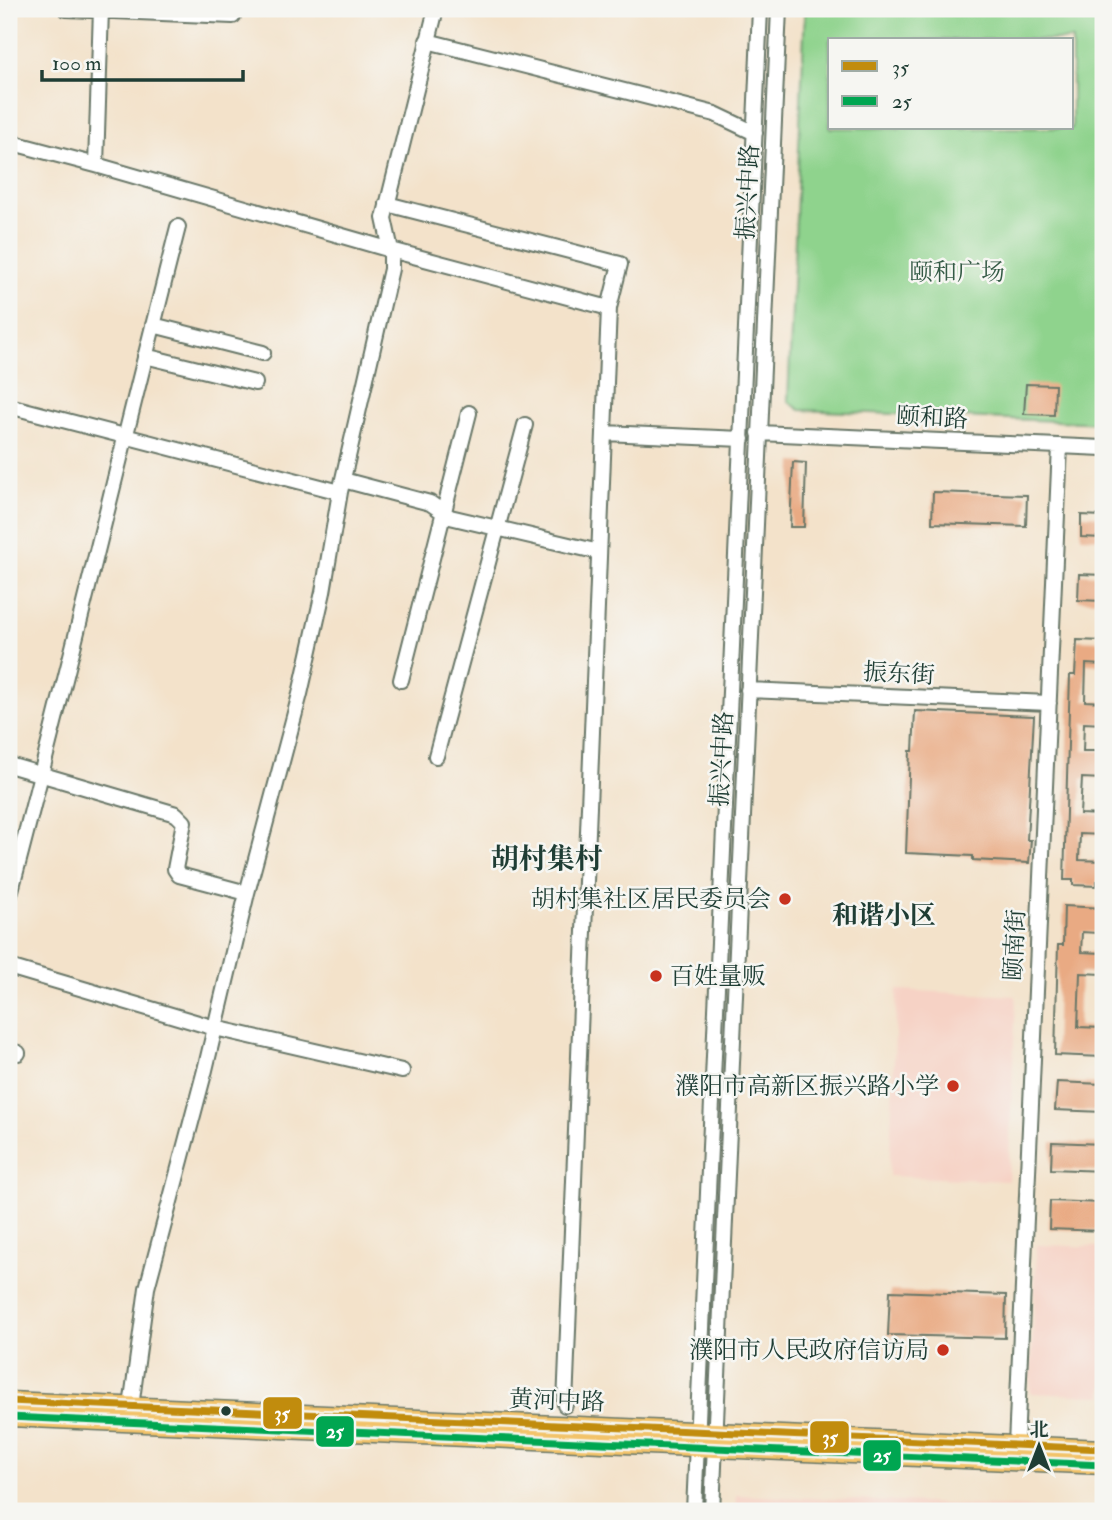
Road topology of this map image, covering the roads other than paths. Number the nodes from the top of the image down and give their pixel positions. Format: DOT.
graph roads {
  1 [pos="66,9"];
  2 [pos="101,9"];
  3 [pos="436,9"];
  4 [pos="760,9"];
  5 [pos="779,9"];
  6 [pos="233,16"];
  7 [pos="428,41"];
  8 [pos="755,133"];
  9 [pos="9,142"];
  10 [pos="96,165"];
  11 [pos="387,204"];
  12 [pos="178,227"];
  13 [pos="391,250"];
  14 [pos="609,308"];
  15 [pos="153,325"];
  16 [pos="263,353"];
  17 [pos="145,356"];
  18 [pos="255,383"];
  19 [pos="9,406"];
  20 [pos="469,413"];
  21 [pos="525,425"];
  22 [pos="604,433"];
  23 [pos="759,433"];
  24 [pos="125,435"];
  25 [pos="742,439"];
  26 [pos="1060,446"];
  27 [pos="1103,448"];
  28 [pos="342,486"];
  29 [pos="444,513"];
  30 [pos="497,529"];
  31 [pos="599,552"];
  32 [pos="401,680"];
  33 [pos="748,690"];
  34 [pos="1049,703"];
  35 [pos="436,756"];
  36 [pos="9,765"];
  37 [pos="42,773"];
  38 [pos="247,893"];
  39 [pos="9,898"];
  40 [pos="9,967"];
  41 [pos="215,1028"];
  42 [pos="402,1071"];
  43 [pos="9,1401"];
  44 [pos="565,1405"];
  45 [pos="131,1407"];
  46 [pos="9,1417"];
  47 [pos="707,1440"];
  48 [pos="1016,1445"];
  49 [pos="1103,1449"];
  50 [pos="1103,1465"];
  51 [pos="694,1511"];
  52 [pos="712,1511"];
  1 -- 2 [label="street"];
  2 -- 6 [label="street"];
  2 -- 10 [label="street"];
  3 -- 7 [label="street"];
  4 -- 8 [label="street, 振兴中路"];
  5 -- 23 [label="street, 振兴中路"];
  7 -- 8 [label="street"];
  7 -- 11 [label="street"];
  8 -- 25 [label="street, 振兴中路"];
  9 -- 10 [label="street"];
  10 -- 13 [label="street"];
  11 -- 13 [label="street"];
  11 -- 14 [label="street"];
  12 -- 15 [label="street"];
  13 -- 14 [label="street"];
  13 -- 28 [label="street"];
  14 -- 22 [label="street"];
  15 -- 16 [label="street"];
  15 -- 17 [label="street"];
  17 -- 18 [label="street"];
  17 -- 24 [label="street"];
  19 -- 24 [label="street"];
  20 -- 29 [label="street"];
  21 -- 30 [label="street"];
  22 -- 25 [label="street"];
  22 -- 31 [label="street"];
  23 -- 26 [label="street, 颐和路"];
  23 -- 33 [label="street, 振兴中路"];
  24 -- 28 [label="street"];
  24 -- 37 [label="street"];
  25 -- 47 [label="street, 振兴中路"];
  26 -- 27 [label="street, 颐和路"];
  26 -- 34 [label="street, 颐南街"];
  28 -- 29 [label="street"];
  28 -- 38 [label="street"];
  29 -- 30 [label="street"];
  29 -- 32 [label="street"];
  30 -- 31 [label="street"];
  30 -- 35 [label="street"];
  31 -- 44 [label="street"];
  33 -- 34 [label="street, 振东街"];
  33 -- 47 [label="street, 振兴中路"];
  34 -- 48 [label="street, 颐南街"];
  36 -- 37 [label="street"];
  37 -- 38 [label="street"];
  37 -- 39 [label="street"];
  38 -- 41 [label="street"];
  40 -- 41 [label="street"];
  41 -- 42 [label="street"];
  41 -- 45 [label="street"];
  43 -- 45 [label="main road, 黄河中路"];
  45 -- 47 [label="main road, 黄河中路"];
  46 -- 47 [label="main road, 黄河中路"];
  47 -- 48 [label="main road, 黄河中路"];
  47 -- 50 [label="main road, 黄河中路"];
  47 -- 51 [label="street, 振兴中路"];
  47 -- 52 [label="street, 振兴中路"];
  48 -- 49 [label="main road, 黄河中路"];
}
